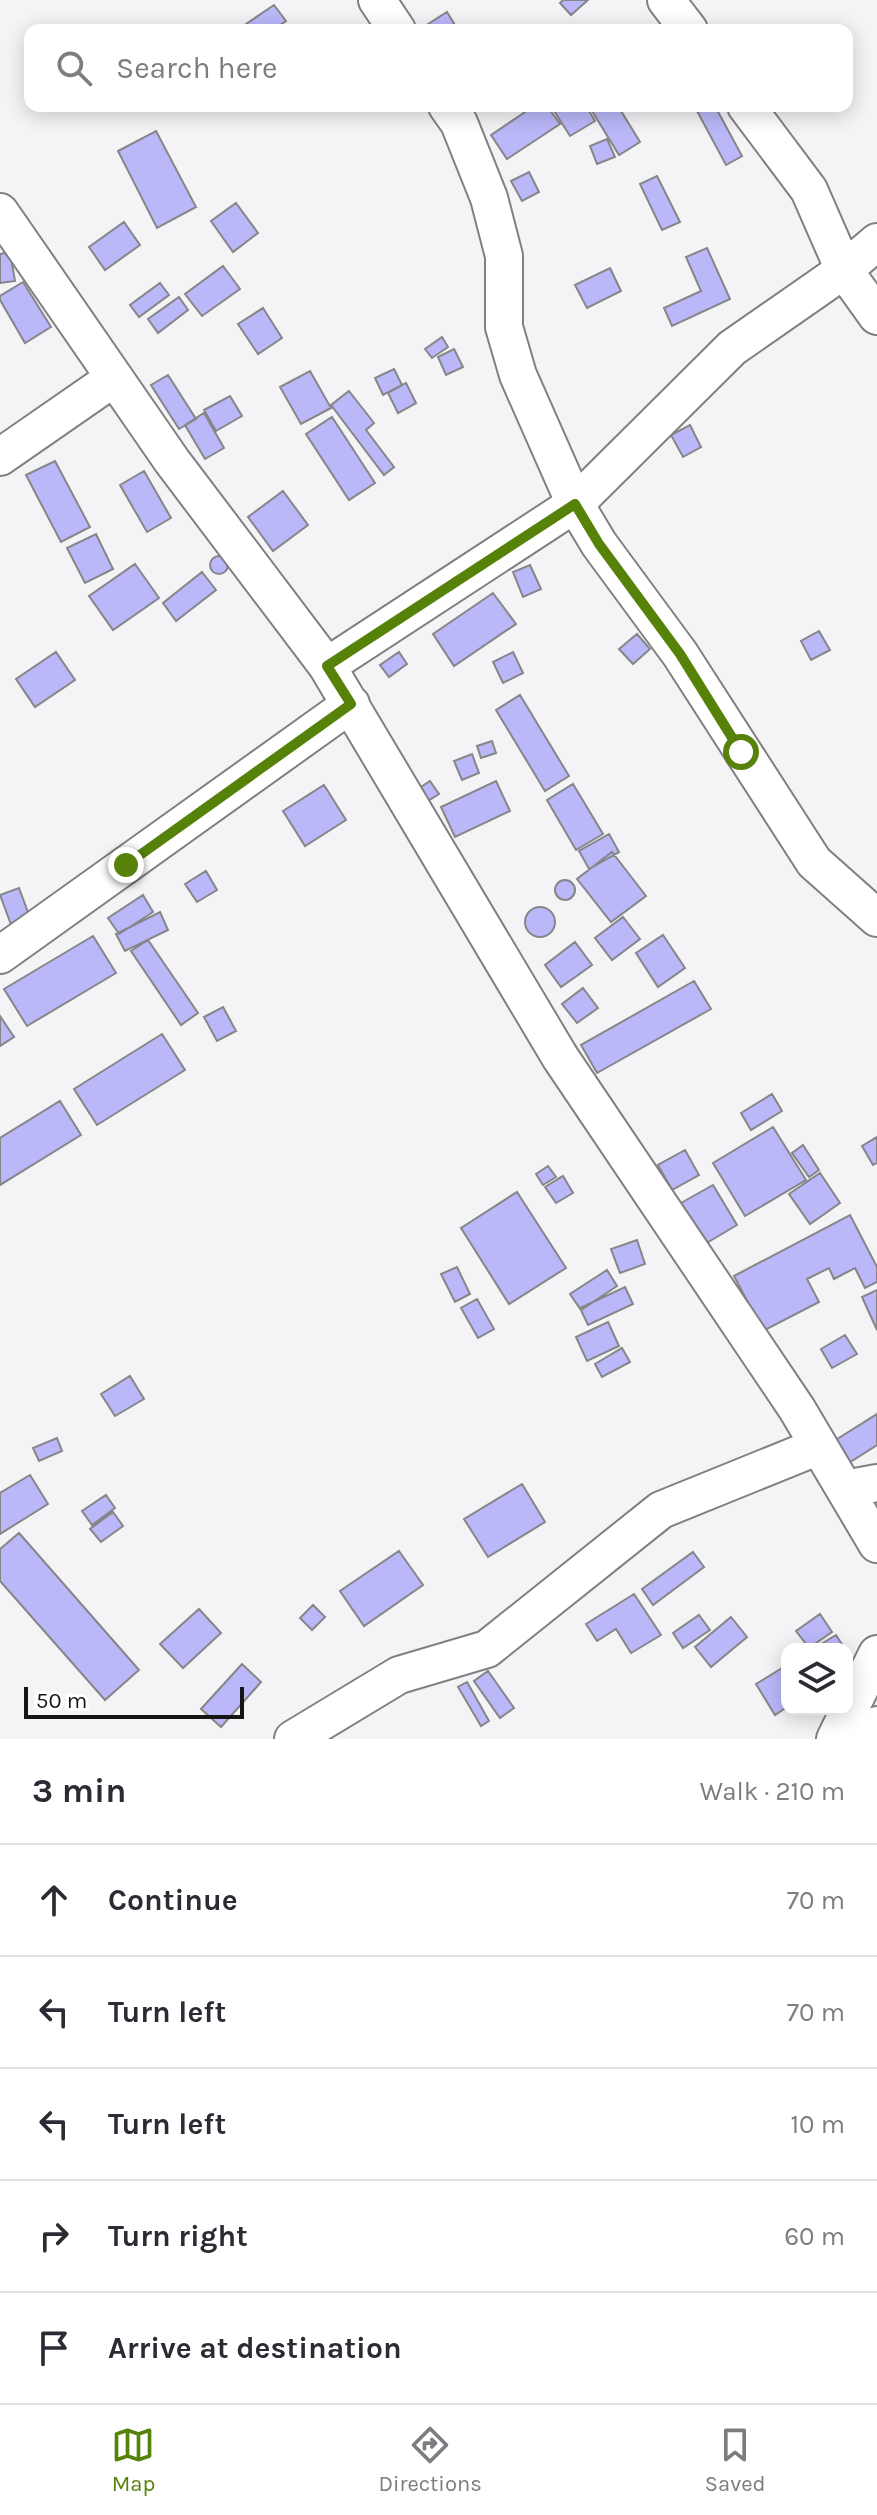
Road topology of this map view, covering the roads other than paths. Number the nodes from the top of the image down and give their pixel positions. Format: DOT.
graph roads {
  1 [pos="377,0"];
  2 [pos="666,0"];
  3 [pos="393,24"];
  4 [pos="684,24"];
  5 [pos="451,112"];
  6 [pos="750,112"];
  7 [pos="0,212"];
  8 [pos="877,242"];
  9 [pos="844,270"];
  10 [pos="877,316"];
  11 [pos="114,378"];
  12 [pos="0,457"];
  13 [pos="575,504"];
  14 [pos="327,666"];
  15 [pos="351,704"];
  16 [pos="877,918"];
  17 [pos="0,955"];
  18 [pos="819,1446"];
  19 [pos="866,1489"];
  20 [pos="877,1544"];
  21 [pos="877,1654"];
  22 [pos="877,1725"];
  23 [pos="293,1739"];
  24 [pos="835,1739"];
  25 [pos="854,1739"];
  1 -- 3 [label="street"];
  2 -- 4 [label="street"];
  5 -- 13 [label="street"];
  6 -- 9 [label="street"];
  7 -- 11 [label="street"];
  8 -- 9 [label="street"];
  9 -- 10 [label="street"];
  9 -- 13 [label="street"];
  11 -- 12 [label="street"];
  11 -- 14 [label="street"];
  13 -- 14 [label="street"];
  13 -- 16 [label="street"];
  14 -- 15 [label="street"];
  15 -- 17 [label="street"];
  15 -- 18 [label="street"];
  18 -- 19 [label="street"];
  18 -- 23 [label="street"];
  19 -- 20 [label="street"];
  21 -- 24 [label="street"];
  22 -- 25 [label="street"];
}
